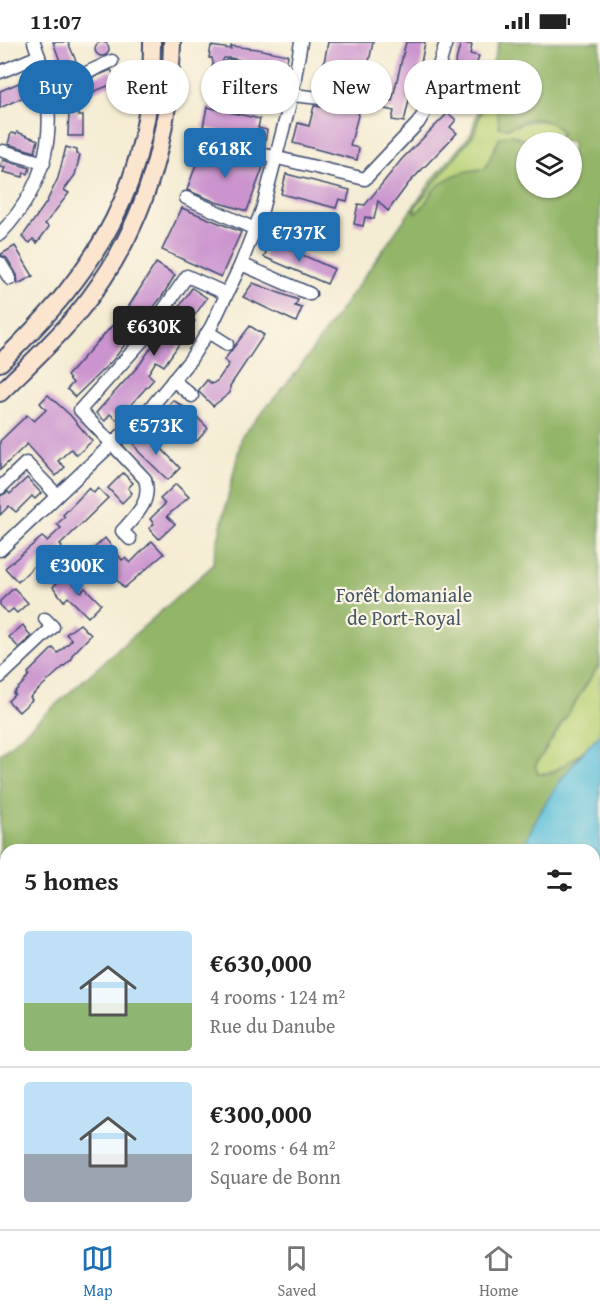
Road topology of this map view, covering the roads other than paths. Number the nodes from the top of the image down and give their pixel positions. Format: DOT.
graph roads {
  1 [pos="34,42"];
  2 [pos="152,42"];
  3 [pos="172,42"];
  4 [pos="301,42"];
  5 [pos="446,42"];
  6 [pos="39,56"];
  7 [pos="40,60"];
  8 [pos="298,60"];
  9 [pos="0,72"];
  10 [pos="50,114"];
  11 [pos="287,114"];
  12 [pos="199,139"];
  13 [pos="3,151"];
  14 [pos="276,156"];
  15 [pos="44,164"];
  16 [pos="186,198"];
  17 [pos="255,229"];
  18 [pos="0,234"];
  19 [pos="0,263"];
  20 [pos="241,264"];
  21 [pos="10,279"];
  22 [pos="227,294"];
  23 [pos="310,294"];
  24 [pos="208,332"];
  25 [pos="227,344"];
  26 [pos="0,363"];
  27 [pos="173,380"];
  28 [pos="0,393"];
  29 [pos="192,396"];
  30 [pos="112,443"];
  31 [pos="0,488"];
  32 [pos="57,495"];
  33 [pos="130,539"];
  34 [pos="0,550"];
  35 [pos="45,619"];
  36 [pos="0,677"];
  1 -- 6 [label="street"];
  2 -- 26 [label="main road"];
  3 -- 28 [label="main road"];
  4 -- 8 [label="street"];
  5 -- 14 [label="street"];
  6 -- 7 [label="street"];
  6 -- 9 [label="street"];
  10 -- 15 [label="street"];
  11 -- 14 [label="street"];
  12 -- 14 [label="street"];
  13 -- 15 [label="street"];
  14 -- 17 [label="street"];
  15 -- 18 [label="street"];
  16 -- 17 [label="street"];
  17 -- 20 [label="street"];
  19 -- 21 [label="street"];
  20 -- 22 [label="street"];
  20 -- 23 [label="street"];
  22 -- 24 [label="street"];
  22 -- 30 [label="street"];
  24 -- 25 [label="street"];
  24 -- 27 [label="street"];
  27 -- 29 [label="street"];
  27 -- 30 [label="street"];
  30 -- 32 [label="street"];
  30 -- 33 [label="street"];
  31 -- 32 [label="street"];
  32 -- 34 [label="street"];
  35 -- 36 [label="street"];
}
